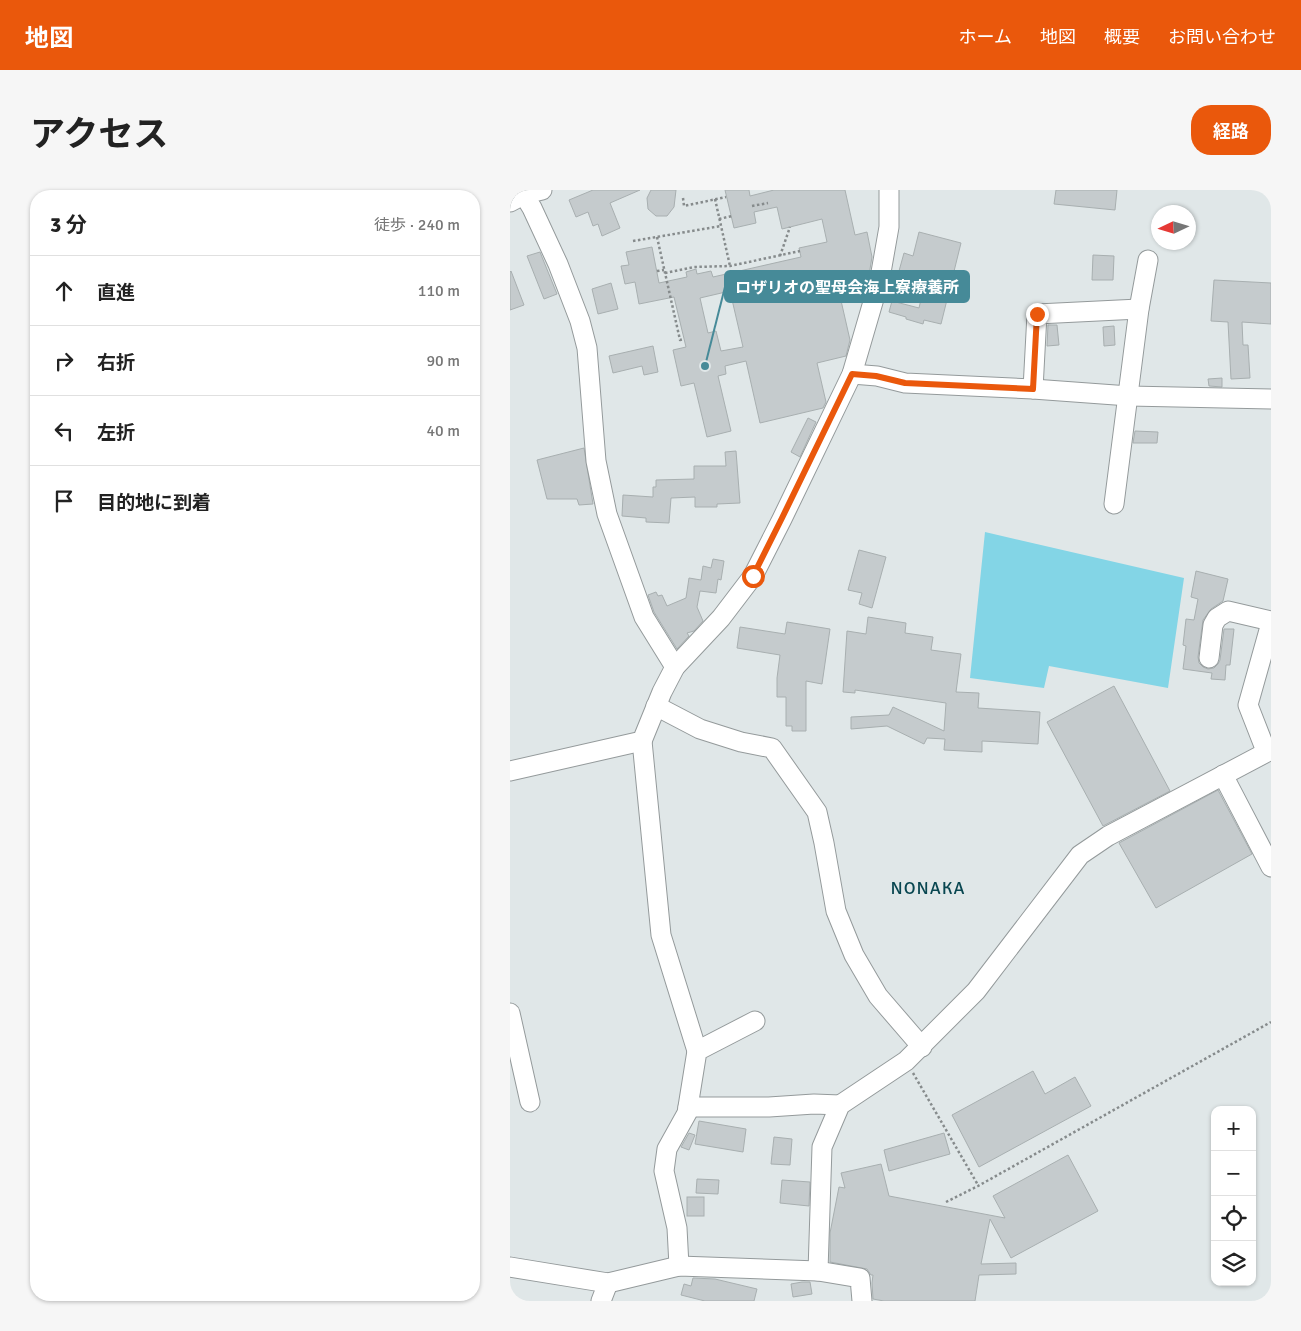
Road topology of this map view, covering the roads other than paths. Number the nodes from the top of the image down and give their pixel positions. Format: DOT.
graph roads {
  1 [pos="888,190"];
  2 [pos="524,194"];
  3 [pos="1148,260"];
  4 [pos="1139,310"];
  5 [pos="852,374"];
  6 [pos="1033,389"];
  7 [pos="1128,396"];
  8 [pos="1271,399"];
  9 [pos="1114,504"];
  10 [pos="1271,622"];
  11 [pos="1209,658"];
  12 [pos="675,667"];
  13 [pos="656,706"];
  14 [pos="642,741"];
  15 [pos="1269,750"];
  16 [pos="510,772"];
  17 [pos="1223,775"];
  18 [pos="1271,867"];
  19 [pos="510,1013"];
  20 [pos="755,1021"];
  21 [pos="922,1047"];
  22 [pos="697,1052"];
  23 [pos="530,1102"];
  24 [pos="840,1105"];
  25 [pos="688,1107"];
  26 [pos="679,1266"];
  27 [pos="510,1267"];
  28 [pos="818,1271"];
  29 [pos="608,1283"];
  30 [pos="601,1301"];
  31 [pos="862,1301"];
  1 -- 5 [label="street"];
  2 -- 12 [label="street"];
  3 -- 4 [label="street"];
  4 -- 6 [label="street"];
  4 -- 7 [label="street"];
  5 -- 6 [label="street"];
  5 -- 12 [label="street"];
  6 -- 7 [label="street"];
  7 -- 8 [label="street"];
  7 -- 9 [label="street"];
  10 -- 11 [label="street"];
  10 -- 15 [label="street"];
  12 -- 13 [label="street"];
  13 -- 14 [label="street"];
  13 -- 21 [label="street"];
  14 -- 16 [label="street"];
  14 -- 22 [label="street"];
  15 -- 17 [label="street"];
  17 -- 18 [label="street"];
  17 -- 21 [label="street"];
  19 -- 23 [label="street"];
  20 -- 22 [label="street"];
  21 -- 24 [label="street"];
  22 -- 25 [label="street"];
  24 -- 25 [label="street"];
  24 -- 28 [label="street"];
  25 -- 26 [label="street"];
  26 -- 28 [label="street"];
  26 -- 29 [label="street"];
  27 -- 29 [label="street"];
  28 -- 31 [label="street"];
  29 -- 30 [label="street"];
}
